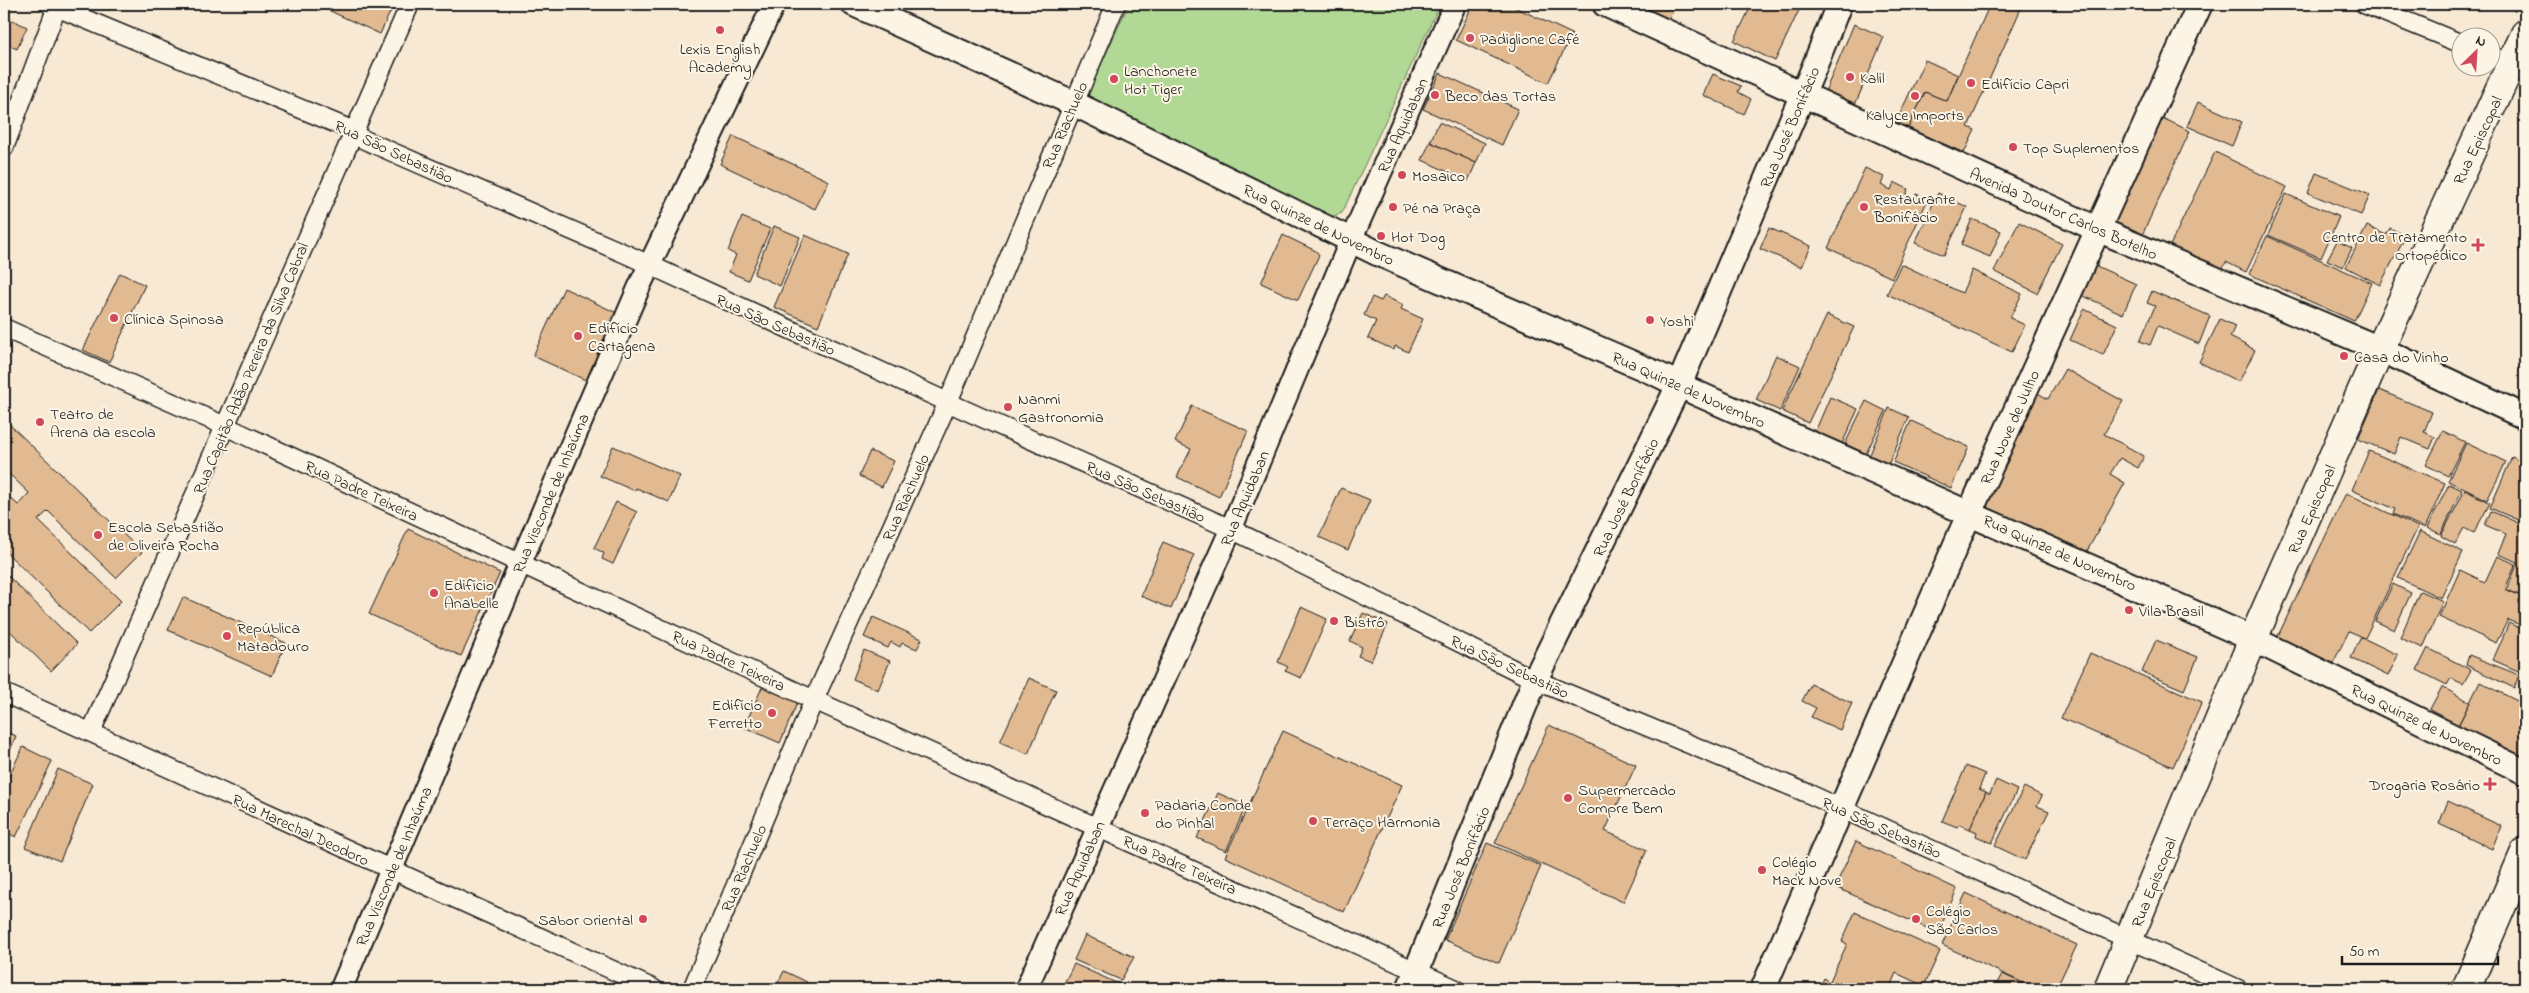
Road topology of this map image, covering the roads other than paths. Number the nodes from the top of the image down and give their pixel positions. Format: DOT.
graph roads {
  1 [pos="410,4"];
  2 [pos="774,4"];
  3 [pos="854,4"];
  4 [pos="1116,4"];
  5 [pos="1455,4"];
  6 [pos="1605,4"];
  7 [pos="1839,4"];
  8 [pos="2200,4"];
  9 [pos="2364,4"];
  10 [pos="54,5"];
  11 [pos="2525,34"];
  12 [pos="2452,40"];
  13 [pos="2509,63"];
  14 [pos="1802,95"];
  15 [pos="1074,103"];
  16 [pos="351,134"];
  17 [pos="4,148"];
  18 [pos="2097,229"];
  19 [pos="1351,240"];
  20 [pos="650,265"];
  21 [pos="4,328"];
  22 [pos="2380,349"];
  23 [pos="1678,385"];
  24 [pos="948,402"];
  25 [pos="2525,416"];
  26 [pos="225,426"];
  27 [pos="1970,512"];
  28 [pos="1231,529"];
  29 [pos="520,564"];
  30 [pos="2253,639"];
  31 [pos="1536,680"];
  32 [pos="4,693"];
  33 [pos="814,700"];
  34 [pos="91,732"];
  35 [pos="2525,772"];
  36 [pos="1843,809"];
  37 [pos="1098,826"];
  38 [pos="2525,852"];
  39 [pos="391,871"];
  40 [pos="2130,939"];
  41 [pos="1413,980"];
  42 [pos="340,989"];
  43 [pos="654,989"];
  44 [pos="692,989"];
  45 [pos="1026,989"];
  46 [pos="1456,989"];
  47 [pos="1762,989"];
  48 [pos="2108,989"];
  49 [pos="2238,989"];
  50 [pos="2466,989"];
  1 -- 16 [label="street, Rua Capitão Adão Pereira da Silva Cabral"];
  2 -- 20 [label="street, Rua Visconde de Inhaúma"];
  3 -- 15 [label="main road, Rua Quinze de Novembro"];
  4 -- 15 [label="street, Rua Riachuelo"];
  5 -- 19 [label="street, Rua Aquidaban"];
  6 -- 14 [label="main road, Avenida Doutor Carlos Botelho"];
  7 -- 14 [label="main road, Rua José Bonifácio"];
  8 -- 18 [label="main road, Rua Nove de Julho"];
  9 -- 12 [label="street"];
  10 -- 16 [label="street, Rua São Sebastião"];
  10 -- 17 [label="street"];
  11 -- 13 [label="main road, Rua Episcopal"];
  13 -- 22 [label="main road, Rua Episcopal"];
  14 -- 18 [label="main road, Avenida Doutor Carlos Botelho"];
  14 -- 23 [label="main road, Rua José Bonifácio"];
  15 -- 19 [label="main road, Rua Quinze de Novembro"];
  15 -- 24 [label="street, Rua Riachuelo"];
  16 -- 20 [label="street, Rua São Sebastião"];
  16 -- 26 [label="street, Rua Capitão Adão Pereira da Silva Cabral"];
  18 -- 22 [label="main road, Avenida Doutor Carlos Botelho"];
  18 -- 27 [label="main road, Rua Nove de Julho"];
  19 -- 23 [label="main road, Rua Quinze de Novembro"];
  19 -- 28 [label="street, Rua Aquidaban"];
  20 -- 24 [label="street, Rua São Sebastião"];
  20 -- 29 [label="street, Rua Visconde de Inhaúma"];
  21 -- 26 [label="street, Rua Padre Teixeira"];
  22 -- 25 [label="main road, Avenida Doutor Carlos Botelho"];
  22 -- 30 [label="main road, Rua Episcopal"];
  23 -- 27 [label="main road, Rua Quinze de Novembro"];
  23 -- 31 [label="main road, Rua José Bonifácio"];
  24 -- 28 [label="street, Rua São Sebastião"];
  24 -- 33 [label="street, Rua Riachuelo"];
  26 -- 29 [label="street, Rua Padre Teixeira"];
  26 -- 34 [label="street, Rua Capitão Adão Pereira da Silva Cabral"];
  27 -- 30 [label="main road, Rua Quinze de Novembro"];
  27 -- 36 [label="main road, Rua Nove de Julho"];
  28 -- 31 [label="street, Rua São Sebastião"];
  28 -- 37 [label="street, Rua Aquidaban"];
  29 -- 33 [label="street, Rua Padre Teixeira"];
  29 -- 39 [label="street, Rua Visconde de Inhaúma"];
  30 -- 35 [label="main road, Rua Quinze de Novembro"];
  30 -- 40 [label="main road, Rua Episcopal"];
  31 -- 36 [label="street, Rua São Sebastião"];
  31 -- 41 [label="main road, Rua José Bonifácio"];
  32 -- 34 [label="street, Rua Marechal Deodoro"];
  33 -- 37 [label="street, Rua Padre Teixeira"];
  33 -- 44 [label="street, Rua Riachuelo"];
  34 -- 39 [label="street, Rua Marechal Deodoro"];
  36 -- 40 [label="street, Rua São Sebastião"];
  36 -- 47 [label="main road, Rua Nove de Julho"];
  37 -- 41 [label="street, Rua Padre Teixeira"];
  37 -- 45 [label="street, Rua Aquidaban"];
  38 -- 50 [label="main road"];
  39 -- 42 [label="street, Rua Visconde de Inhaúma"];
  39 -- 43 [label="street, Rua Marechal Deodoro"];
  40 -- 48 [label="main road, Rua Episcopal"];
  40 -- 49 [label="street, Rua São Sebastião"];
  41 -- 46 [label="street, Rua Padre Teixeira"];
}
